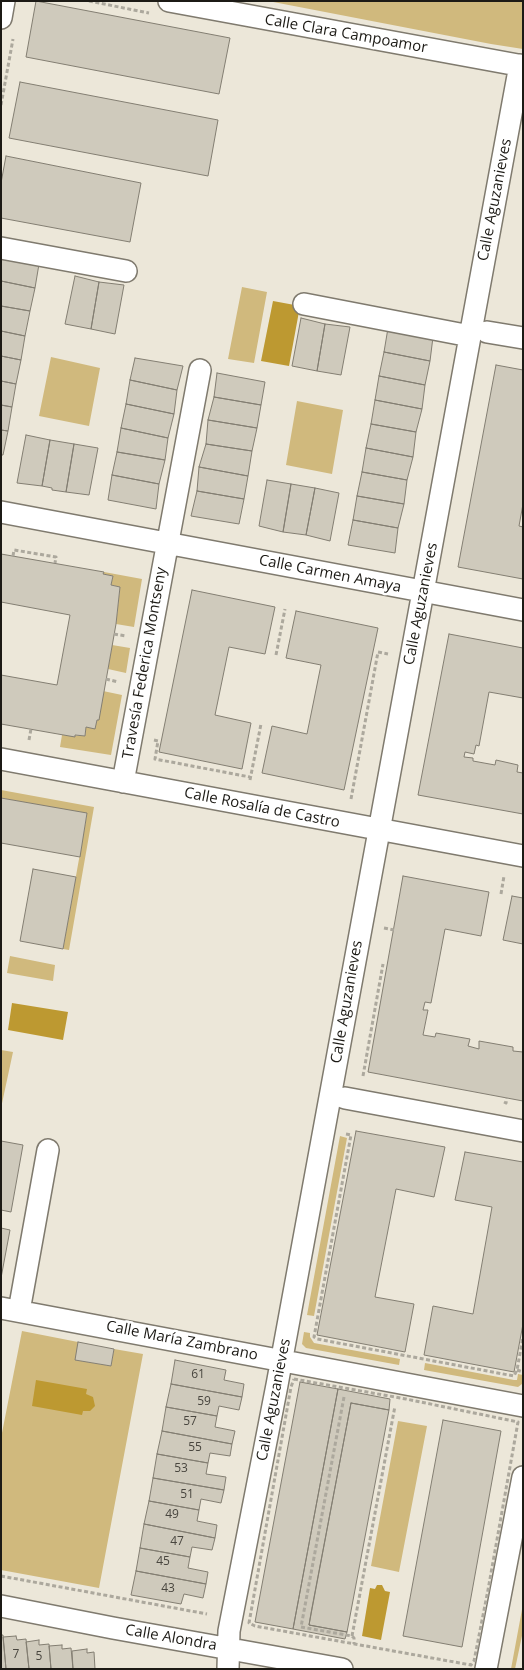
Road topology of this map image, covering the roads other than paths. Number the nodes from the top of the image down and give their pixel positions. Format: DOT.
graph roads {
  1 [pos="4,1"];
  2 [pos="162,7"];
  3 [pos="8,25"];
  4 [pos="522,66"];
  5 [pos="1,248"];
  6 [pos="126,271"];
  7 [pos="304,304"];
  8 [pos="478,334"];
  9 [pos="523,338"];
  10 [pos="200,370"];
  11 [pos="1,512"];
  12 [pos="167,543"];
  13 [pos="422,592"];
  14 [pos="523,610"];
  15 [pos="1,759"];
  16 [pos="123,782"];
  17 [pos="380,830"];
  18 [pos="523,856"];
  19 [pos="345,1098"];
  20 [pos="523,1131"];
  21 [pos="48,1150"];
  22 [pos="10,1309"];
  23 [pos="282,1360"];
  24 [pos="523,1406"];
  25 [pos="523,1476"];
  26 [pos="1,1606"];
  27 [pos="228,1658"];
  28 [pos="342,1669"];
  29 [pos="486,1669"];
  1 -- 3 [label="street"];
  2 -- 4 [label="street, Calle Clara Campoamor"];
  4 -- 8 [label="street, Calle Aguzanieves"];
  5 -- 6 [label="street"];
  7 -- 8 [label="street"];
  8 -- 9 [label="street"];
  8 -- 13 [label="street, Calle Aguzanieves"];
  10 -- 12 [label="street"];
  11 -- 12 [label="street, Calle Carmen Amaya"];
  12 -- 13 [label="street, Calle Carmen Amaya"];
  12 -- 16 [label="street, Travesía Federica Montseny"];
  13 -- 14 [label="street, Calle Carmen Amaya"];
  13 -- 17 [label="street, Calle Aguzanieves"];
  15 -- 16 [label="street, Calle Rosalía de Castro"];
  16 -- 17 [label="street, Calle Rosalía de Castro"];
  17 -- 18 [label="street, Calle Rosalía de Castro"];
  17 -- 23 [label="street, Calle Aguzanieves"];
  19 -- 20 [label="street"];
  21 -- 22 [label="street, Calle María Zambrano"];
  22 -- 23 [label="street, Calle María Zambrano"];
  23 -- 24 [label="street, Calle María Zambrano"];
  23 -- 27 [label="street, Calle Aguzanieves"];
  25 -- 29 [label="street"];
  26 -- 27 [label="street, Calle Alondra"];
  27 -- 28 [label="street, Calle Alondra"];
}
